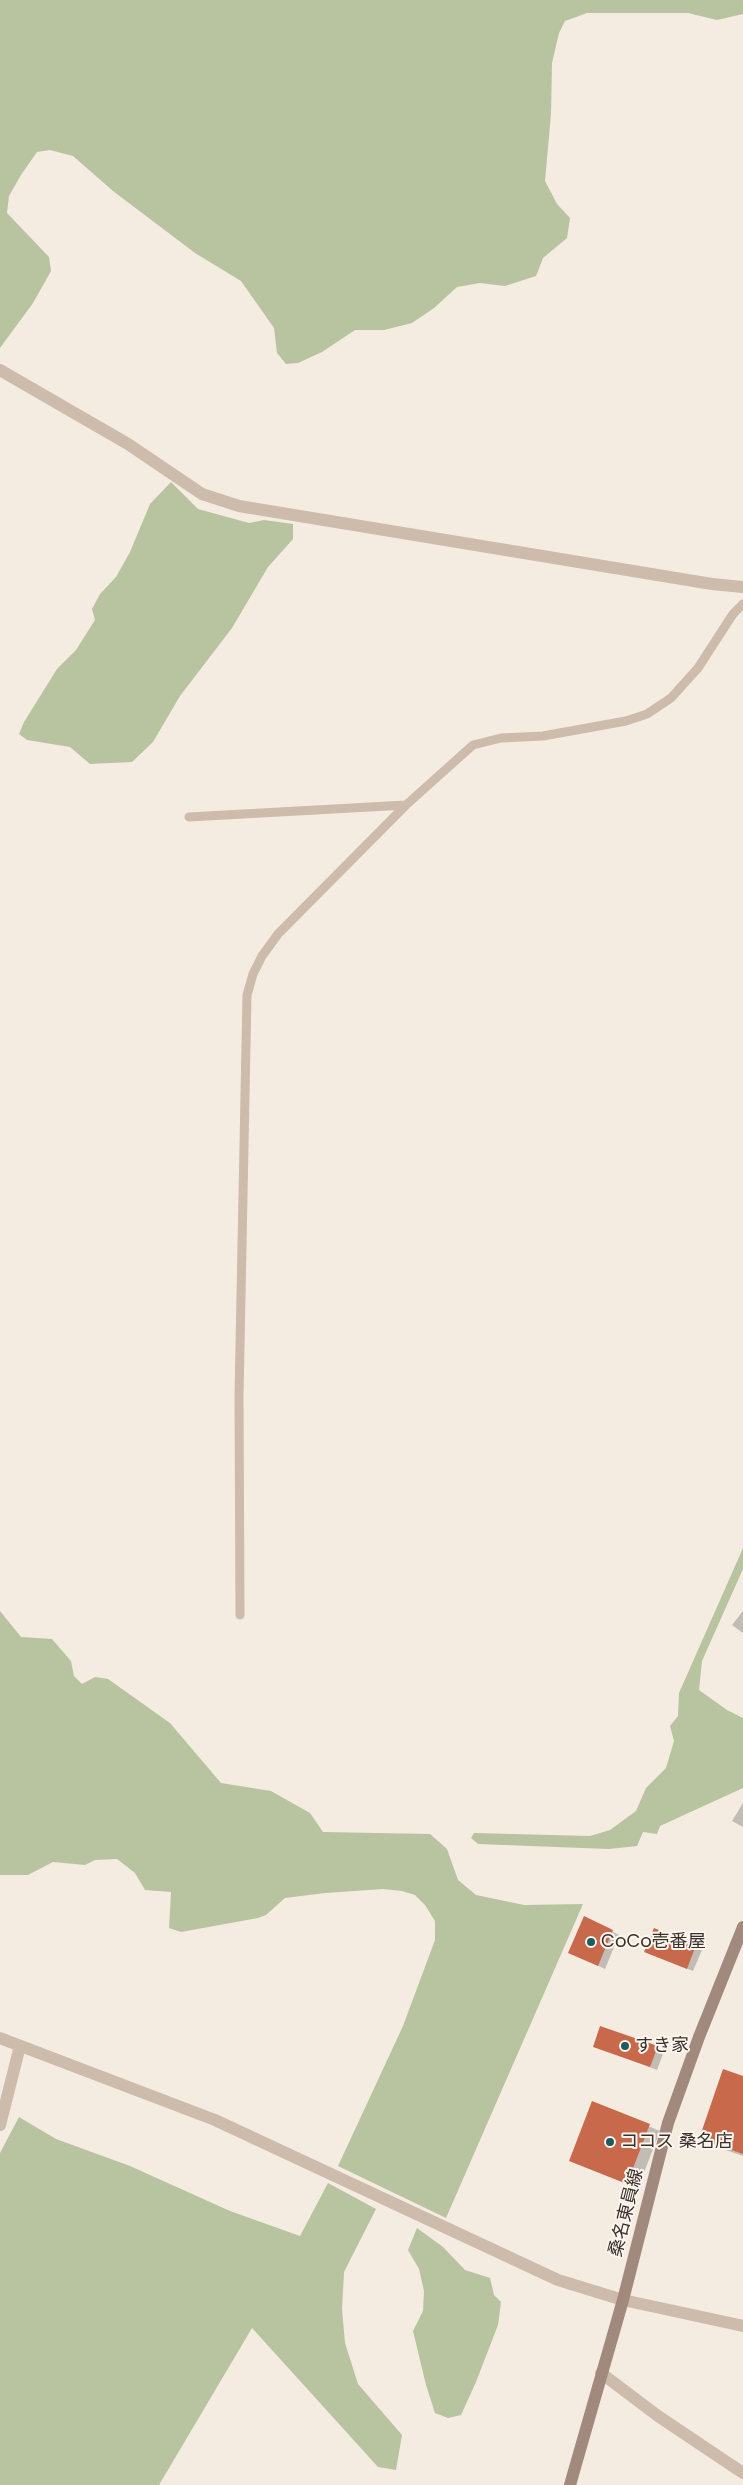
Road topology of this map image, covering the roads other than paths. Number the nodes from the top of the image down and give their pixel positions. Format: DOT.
graph roads {
  1 [pos="0,370"];
  2 [pos="743,586"];
  3 [pos="743,604"];
  4 [pos="406,805"];
  5 [pos="188,817"];
  6 [pos="240,1615"];
  7 [pos="743,1928"];
  8 [pos="0,2038"];
  9 [pos="20,2046"];
  10 [pos="0,2125"];
  11 [pos="623,2300"];
  12 [pos="743,2326"];
  13 [pos="601,2373"];
  14 [pos="743,2473"];
  15 [pos="570,2485"];
  1 -- 2 [label="street"];
  3 -- 4 [label="lane"];
  4 -- 5 [label="lane"];
  4 -- 6 [label="lane"];
  7 -- 11 [label="main road, 桑名東員線"];
  8 -- 9 [label="street"];
  9 -- 10 [label="street"];
  9 -- 11 [label="street"];
  11 -- 12 [label="street"];
  11 -- 13 [label="main road, 桑名東員線"];
  13 -- 14 [label="street"];
  13 -- 15 [label="main road, 桑名東員線"];
}
